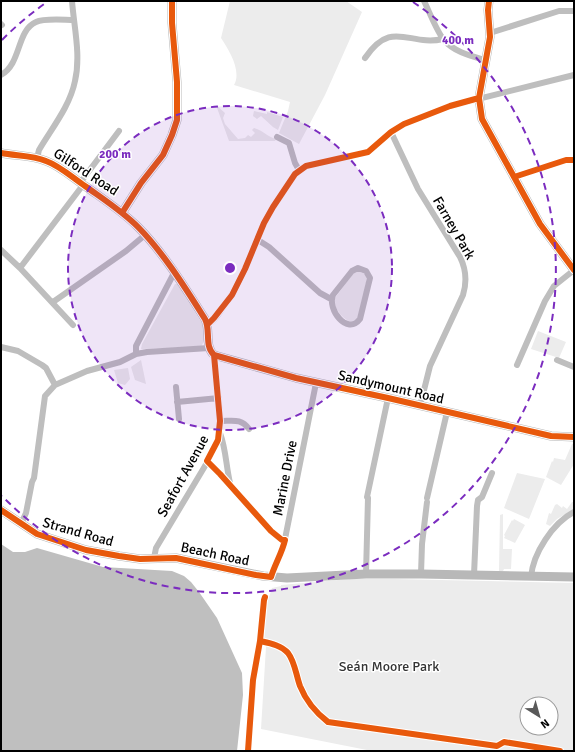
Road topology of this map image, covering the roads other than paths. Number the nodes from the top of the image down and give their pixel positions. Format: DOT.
graph roads {
  1 [pos="72,1"];
  2 [pos="172,1"];
  3 [pos="424,1"];
  4 [pos="489,1"];
  5 [pos="574,11"];
  6 [pos="74,20"];
  7 [pos="490,33"];
  8 [pos="443,39"];
  9 [pos="365,58"];
  10 [pos="485,60"];
  11 [pos="1,75"];
  12 [pos="574,75"];
  13 [pos="479,98"];
  14 [pos="119,131"];
  15 [pos="391,132"];
  16 [pos="277,137"];
  17 [pos="1,154"];
  18 [pos="37,158"];
  19 [pos="574,160"];
  20 [pos="299,170"];
  21 [pos="514,177"];
  22 [pos="82,184"];
  23 [pos="122,213"];
  24 [pos="145,235"];
  25 [pos="258,240"];
  26 [pos="2,250"];
  27 [pos="20,268"];
  28 [pos="574,270"];
  29 [pos="174,273"];
  30 [pos="331,299"];
  31 [pos="53,302"];
  32 [pos="208,324"];
  33 [pos="74,325"];
  34 [pos="1,347"];
  35 [pos="211,352"];
  36 [pos="136,354"];
  37 [pos="557,360"];
  38 [pos="516,364"];
  39 [pos="574,367"];
  40 [pos="316,383"];
  41 [pos="55,385"];
  42 [pos="176,387"];
  43 [pos="218,398"];
  44 [pos="388,398"];
  45 [pos="177,402"];
  46 [pos="420,406"];
  47 [pos="447,412"];
  48 [pos="179,419"];
  49 [pos="220,421"];
  50 [pos="249,429"];
  51 [pos="220,431"];
  52 [pos="574,437"];
  53 [pos="207,461"];
  54 [pos="492,473"];
  55 [pos="230,484"];
  56 [pos="1,510"];
  57 [pos="574,512"];
  58 [pos="20,524"];
  59 [pos="285,540"];
  60 [pos="154,558"];
  61 [pos="366,574"];
  62 [pos="421,574"];
  63 [pos="474,575"];
  64 [pos="271,576"];
  65 [pos="531,577"];
  66 [pos="574,577"];
  1 -- 6 [label="street"];
  2 -- 23 [label="street"];
  3 -- 8 [label="street"];
  4 -- 7 [label="street"];
  5 -- 7 [label="street"];
  6 -- 11 [label="street"];
  6 -- 18 [label="street"];
  7 -- 10 [label="street"];
  8 -- 9 [label="street"];
  8 -- 10 [label="street"];
  10 -- 13 [label="street"];
  12 -- 13 [label="street"];
  13 -- 15 [label="street"];
  13 -- 21 [label="street"];
  14 -- 22 [label="street"];
  15 -- 20 [label="street"];
  15 -- 46 [label="street, Farney Park"];
  16 -- 20 [label="street"];
  17 -- 18 [label="street, Gilford Road"];
  18 -- 22 [label="street, Gilford Road"];
  19 -- 21 [label="street"];
  20 -- 25 [label="street"];
  21 -- 28 [label="street"];
  22 -- 23 [label="street, Gilford Road"];
  22 -- 27 [label="street"];
  23 -- 24 [label="street, Gilford Road"];
  24 -- 29 [label="street, Gilford Road"];
  24 -- 31 [label="street"];
  25 -- 30 [label="street"];
  25 -- 32 [label="street"];
  26 -- 27 [label="street"];
  27 -- 31 [label="street"];
  28 -- 38 [label="street"];
  29 -- 32 [label="street, Gilford Road"];
  29 -- 36 [label="street"];
  30 -- 30 [label="street"];
  31 -- 33 [label="street"];
  32 -- 35 [label="street"];
  34 -- 41 [label="street"];
  35 -- 36 [label="street"];
  35 -- 40 [label="street, Sandymount Road"];
  35 -- 43 [label="street, Seafort Avenue"];
  36 -- 41 [label="street"];
  37 -- 39 [label="street"];
  40 -- 44 [label="street, Sandymount Road"];
  40 -- 59 [label="street, Marine Drive"];
  41 -- 58 [label="street"];
  42 -- 45 [label="street"];
  43 -- 45 [label="street"];
  43 -- 49 [label="street, Seafort Avenue"];
  44 -- 46 [label="street, Sandymount Road"];
  44 -- 61 [label="street"];
  45 -- 48 [label="street"];
  46 -- 47 [label="street, Sandymount Road"];
  47 -- 52 [label="street, Sandymount Road"];
  47 -- 62 [label="street"];
  49 -- 50 [label="street"];
  49 -- 51 [label="street, Seafort Avenue"];
  51 -- 53 [label="street, Seafort Avenue"];
  51 -- 55 [label="street"];
  53 -- 55 [label="street"];
  53 -- 60 [label="street, Seafort Avenue"];
  54 -- 63 [label="street"];
  55 -- 59 [label="street"];
  56 -- 58 [label="street, Strand Road"];
  57 -- 65 [label="street"];
  58 -- 60 [label="street, Strand Road"];
  59 -- 64 [label="street, Marine Drive"];
  60 -- 64 [label="street, Beach Road"];
  61 -- 62 [label="street, Beach Road"];
  61 -- 64 [label="street, Beach Road"];
  62 -- 63 [label="street, Beach Road"];
  63 -- 65 [label="street, Beach Road"];
  65 -- 66 [label="street, Beach Road"];
}
